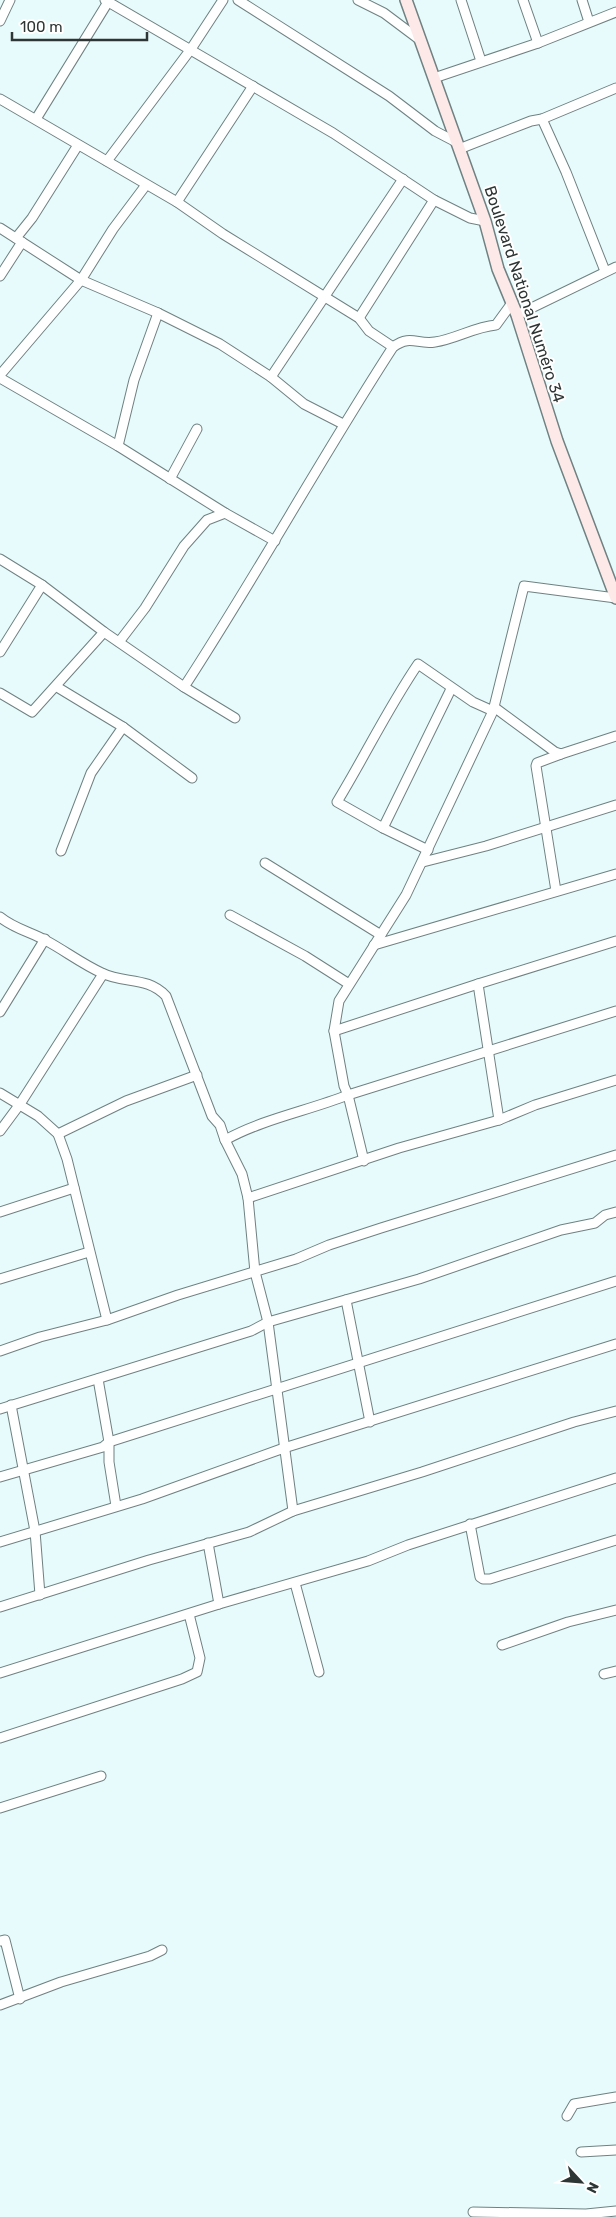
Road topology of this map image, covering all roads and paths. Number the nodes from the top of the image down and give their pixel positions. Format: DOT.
graph roads {
  1 [pos="10,0"];
  2 [pos="223,0"];
  3 [pos="238,0"];
  4 [pos="358,0"];
  5 [pos="406,0"];
  6 [pos="461,0"];
  7 [pos="523,0"];
  8 [pos="582,0"];
  9 [pos="106,1"];
  10 [pos="616,12"];
  11 [pos="0,21"];
  12 [pos="589,22"];
  13 [pos="420,40"];
  14 [pos="538,43"];
  15 [pos="192,49"];
  16 [pos="482,61"];
  17 [pos="434,78"];
  18 [pos="253,86"];
  19 [pos="616,88"];
  20 [pos="0,101"];
  21 [pos="542,119"];
  22 [pos="36,120"];
  23 [pos="78,145"];
  24 [pos="457,145"];
  25 [pos="107,161"];
  26 [pos="403,179"];
  27 [pos="146,185"];
  28 [pos="434,200"];
  29 [pos="177,202"];
  30 [pos="485,221"];
  31 [pos="0,228"];
  32 [pos="19,240"];
  33 [pos="616,267"];
  34 [pos="605,271"];
  35 [pos="0,276"];
  36 [pos="81,280"];
  37 [pos="324,295"];
  38 [pos="512,303"];
  39 [pos="158,313"];
  40 [pos="517,315"];
  41 [pos="358,318"];
  42 [pos="393,347"];
  43 [pos="0,376"];
  44 [pos="271,377"];
  45 [pos="343,424"];
  46 [pos="198,429"];
  47 [pos="118,446"];
  48 [pos="170,479"];
  49 [pos="224,513"];
  50 [pos="275,541"];
  51 [pos="0,559"];
  52 [pos="42,584"];
  53 [pos="616,598"];
  54 [pos="104,632"];
  55 [pos="119,642"];
  56 [pos="0,652"];
  57 [pos="57,687"];
  58 [pos="184,687"];
  59 [pos="452,689"];
  60 [pos="0,692"];
  61 [pos="494,709"];
  62 [pos="235,718"];
  63 [pos="123,727"];
  64 [pos="616,736"];
  65 [pos="561,754"];
  66 [pos="192,778"];
  67 [pos="616,805"];
  68 [pos="546,826"];
  69 [pos="383,828"];
  70 [pos="428,850"];
  71 [pos="61,851"];
  72 [pos="423,862"];
  73 [pos="265,863"];
  74 [pos="616,874"];
  75 [pos="556,891"];
  76 [pos="230,915"];
  77 [pos="0,917"];
  78 [pos="381,935"];
  79 [pos="44,939"];
  80 [pos="616,941"];
  81 [pos="374,945"];
  82 [pos="103,974"];
  83 [pos="349,984"];
  84 [pos="478,984"];
  85 [pos="616,1011"];
  86 [pos="0,1012"];
  87 [pos="334,1032"];
  88 [pos="489,1051"];
  89 [pos="197,1075"];
  90 [pos="616,1080"];
  91 [pos="0,1093"];
  92 [pos="348,1095"];
  93 [pos="20,1104"];
  94 [pos="499,1120"];
  95 [pos="0,1131"];
  96 [pos="58,1134"];
  97 [pos="225,1140"];
  98 [pos="616,1155"];
  99 [pos="364,1160"];
  100 [pos="74,1188"];
  101 [pos="248,1198"];
  102 [pos="0,1212"];
  103 [pos="616,1212"];
  104 [pos="89,1252"];
  105 [pos="255,1272"];
  106 [pos="0,1279"];
  107 [pos="616,1281"];
  108 [pos="346,1300"];
  109 [pos="107,1320"];
  110 [pos="268,1322"];
  111 [pos="616,1344"];
  112 [pos="0,1351"];
  113 [pos="358,1363"];
  114 [pos="98,1379"];
  115 [pos="277,1388"];
  116 [pos="12,1405"];
  117 [pos="0,1409"];
  118 [pos="616,1411"];
  119 [pos="370,1422"];
  120 [pos="109,1442"];
  121 [pos="284,1448"];
  122 [pos="23,1470"];
  123 [pos="0,1477"];
  124 [pos="616,1478"];
  125 [pos="116,1506"];
  126 [pos="293,1510"];
  127 [pos="470,1524"];
  128 [pos="34,1531"];
  129 [pos="616,1540"];
  130 [pos="0,1542"];
  131 [pos="208,1543"];
  132 [pos="295,1583"];
  133 [pos="40,1595"];
  134 [pos="219,1604"];
  135 [pos="0,1607"];
  136 [pos="616,1610"];
  137 [pos="189,1614"];
  138 [pos="502,1645"];
  139 [pos="319,1672"];
  140 [pos="616,1672"];
  141 [pos="0,1673"];
  142 [pos="604,1674"];
  143 [pos="0,1738"];
  144 [pos="101,1776"];
  145 [pos="0,1808"];
  146 [pos="0,1941"];
  147 [pos="162,1950"];
  148 [pos="20,1998"];
  149 [pos="0,2005"];
  150 [pos="616,2097"];
  151 [pos="567,2116"];
  152 [pos="616,2150"];
  153 [pos="581,2152"];
  154 [pos="616,2211"];
  155 [pos="473,2212"];
  1 -- 11 [label="street"];
  2 -- 15 [label="street"];
  3 -- 24 [label="street"];
  4 -- 13 [label="street"];
  5 -- 13 [label="main road, Boulevard National Numéro 34"];
  6 -- 16 [label="street"];
  7 -- 14 [label="street"];
  8 -- 12 [label="street"];
  9 -- 15 [label="street"];
  9 -- 22 [label="street"];
  10 -- 12 [label="street"];
  12 -- 14 [label="street"];
  13 -- 17 [label="main road, Boulevard National Numéro 34"];
  14 -- 16 [label="street"];
  15 -- 18 [label="street"];
  15 -- 25 [label="street"];
  16 -- 17 [label="street"];
  17 -- 24 [label="main road, Boulevard National Numéro 34"];
  18 -- 26 [label="street"];
  18 -- 29 [label="street"];
  19 -- 21 [label="street"];
  20 -- 22 [label="street"];
  21 -- 24 [label="street"];
  21 -- 34 [label="street"];
  22 -- 23 [label="street"];
  23 -- 25 [label="street"];
  23 -- 32 [label="street"];
  24 -- 30 [label="main road, Boulevard National Numéro 34"];
  25 -- 27 [label="street"];
  26 -- 28 [label="street"];
  26 -- 37 [label="street"];
  27 -- 29 [label="street"];
  27 -- 36 [label="street"];
  28 -- 30 [label="street"];
  28 -- 41 [label="street"];
  29 -- 37 [label="street"];
  30 -- 38 [label="main road, Boulevard National Numéro 34"];
  31 -- 32 [label="street"];
  32 -- 35 [label="street"];
  32 -- 36 [label="street"];
  33 -- 34 [label="street"];
  34 -- 40 [label="street"];
  36 -- 39 [label="street"];
  36 -- 43 [label="street"];
  37 -- 41 [label="street"];
  37 -- 44 [label="street"];
  38 -- 40 [label="main road, Boulevard National Numéro 34"];
  38 -- 42 [label="street"];
  39 -- 44 [label="street"];
  39 -- 47 [label="street"];
  40 -- 53 [label="main road, Boulevard National Numéro 34"];
  41 -- 42 [label="street"];
  42 -- 45 [label="street"];
  43 -- 47 [label="street"];
  44 -- 45 [label="street"];
  45 -- 50 [label="street"];
  46 -- 48 [label="street"];
  47 -- 48 [label="street"];
  48 -- 49 [label="street"];
  49 -- 50 [label="street"];
  49 -- 55 [label="street"];
  50 -- 58 [label="street"];
  51 -- 52 [label="street"];
  52 -- 54 [label="street"];
  52 -- 56 [label="street"];
  53 -- 61 [label="street"];
  54 -- 55 [label="street"];
  54 -- 57 [label="street"];
  55 -- 58 [label="street"];
  57 -- 60 [label="street"];
  57 -- 63 [label="street"];
  58 -- 62 [label="street"];
  59 -- 61 [label="street"];
  59 -- 69 [label="street"];
  59 -- 69 [label="street"];
  61 -- 65 [label="street"];
  61 -- 70 [label="street"];
  63 -- 66 [label="street"];
  63 -- 71 [label="street"];
  64 -- 65 [label="street"];
  65 -- 68 [label="street"];
  67 -- 68 [label="street"];
  68 -- 72 [label="street"];
  68 -- 75 [label="street"];
  69 -- 70 [label="street"];
  70 -- 72 [label="street"];
  72 -- 78 [label="street"];
  73 -- 78 [label="street"];
  74 -- 75 [label="street"];
  75 -- 81 [label="street"];
  76 -- 83 [label="street"];
  77 -- 79 [label="street"];
  78 -- 81 [label="street"];
  79 -- 82 [label="street"];
  79 -- 86 [label="street"];
  80 -- 84 [label="street"];
  81 -- 83 [label="street"];
  82 -- 89 [label="street"];
  82 -- 93 [label="street"];
  83 -- 87 [label="street"];
  84 -- 87 [label="street"];
  84 -- 88 [label="street"];
  85 -- 88 [label="street"];
  87 -- 92 [label="street"];
  88 -- 92 [label="street"];
  88 -- 94 [label="street"];
  89 -- 96 [label="street"];
  89 -- 97 [label="street"];
  90 -- 94 [label="street"];
  91 -- 93 [label="street"];
  92 -- 97 [label="street"];
  92 -- 99 [label="street"];
  93 -- 95 [label="street"];
  93 -- 96 [label="street"];
  94 -- 99 [label="street"];
  96 -- 100 [label="street"];
  97 -- 101 [label="street"];
  98 -- 105 [label="street"];
  99 -- 101 [label="street"];
  100 -- 102 [label="street"];
  100 -- 104 [label="street"];
  101 -- 105 [label="street"];
  103 -- 108 [label="street"];
  104 -- 106 [label="street"];
  104 -- 109 [label="street"];
  105 -- 109 [label="street"];
  105 -- 110 [label="street"];
  107 -- 113 [label="street"];
  108 -- 110 [label="street"];
  108 -- 113 [label="street"];
  109 -- 112 [label="street"];
  110 -- 114 [label="street"];
  110 -- 115 [label="street"];
  111 -- 119 [label="street"];
  113 -- 115 [label="street"];
  113 -- 119 [label="street"];
  114 -- 116 [label="street"];
  114 -- 120 [label="street"];
  115 -- 120 [label="street"];
  115 -- 121 [label="street"];
  116 -- 117 [label="street"];
  116 -- 122 [label="street"];
  118 -- 126 [label="street"];
  119 -- 121 [label="street"];
  120 -- 122 [label="street"];
  120 -- 125 [label="street"];
  121 -- 125 [label="street"];
  121 -- 126 [label="street"];
  122 -- 123 [label="street"];
  122 -- 128 [label="street"];
  124 -- 127 [label="street"];
  125 -- 128 [label="street"];
  126 -- 131 [label="street"];
  127 -- 129 [label="street"];
  127 -- 132 [label="street"];
  128 -- 130 [label="street"];
  128 -- 133 [label="street"];
  131 -- 133 [label="street"];
  131 -- 134 [label="street"];
  132 -- 134 [label="street"];
  132 -- 139 [label="street"];
  133 -- 135 [label="street"];
  134 -- 137 [label="street"];
  136 -- 138 [label="street"];
  137 -- 141 [label="street"];
  137 -- 143 [label="street"];
  140 -- 142 [label="street"];
  144 -- 145 [label="street"];
  146 -- 148 [label="street"];
  147 -- 148 [label="street"];
  148 -- 149 [label="street"];
  150 -- 151 [label="street"];
  152 -- 153 [label="street"];
  154 -- 155 [label="street"];
}
